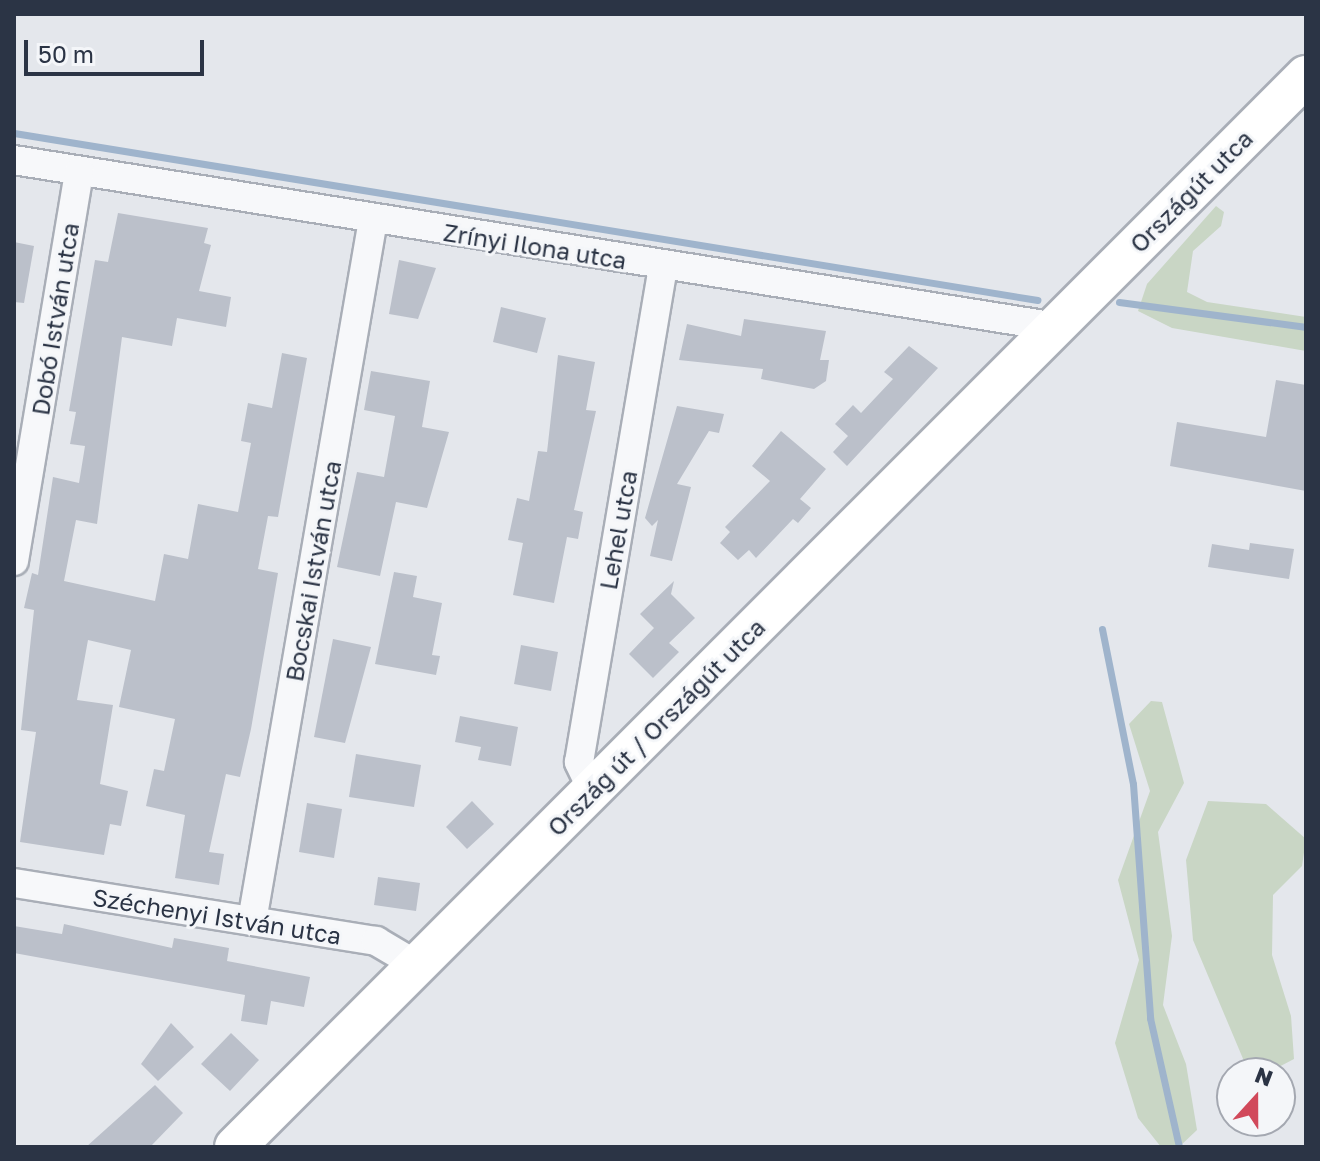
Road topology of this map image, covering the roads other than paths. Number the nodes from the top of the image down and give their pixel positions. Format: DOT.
graph roads {
  1 [pos="1306,76"];
  2 [pos="14,160"];
  3 [pos="79,171"];
  4 [pos="373,220"];
  5 [pos="663,267"];
  6 [pos="1066,317"];
  7 [pos="14,561"];
  8 [pos="592,789"];
  9 [pos="14,883"];
  10 [pos="252,921"];
  11 [pos="415,964"];
  12 [pos="235,1147"];
  1 -- 6 [label="main road, Országút utca"];
  2 -- 3 [label="street, Zrínyi Ilona utca"];
  3 -- 4 [label="street, Zrínyi Ilona utca"];
  3 -- 7 [label="street, Dobó István utca"];
  4 -- 5 [label="street, Zrínyi Ilona utca"];
  4 -- 10 [label="street, Bocskai István utca"];
  5 -- 6 [label="street, Zrínyi Ilona utca"];
  5 -- 8 [label="street, Lehel utca"];
  6 -- 8 [label="main road, Ország út / Országút utca"];
  8 -- 11 [label="main road, Ország út / Országút utca"];
  9 -- 10 [label="street, Széchenyi István utca"];
  10 -- 11 [label="street, Széchenyi István utca"];
  11 -- 12 [label="main road, Ország út / Országút utca"];
}
